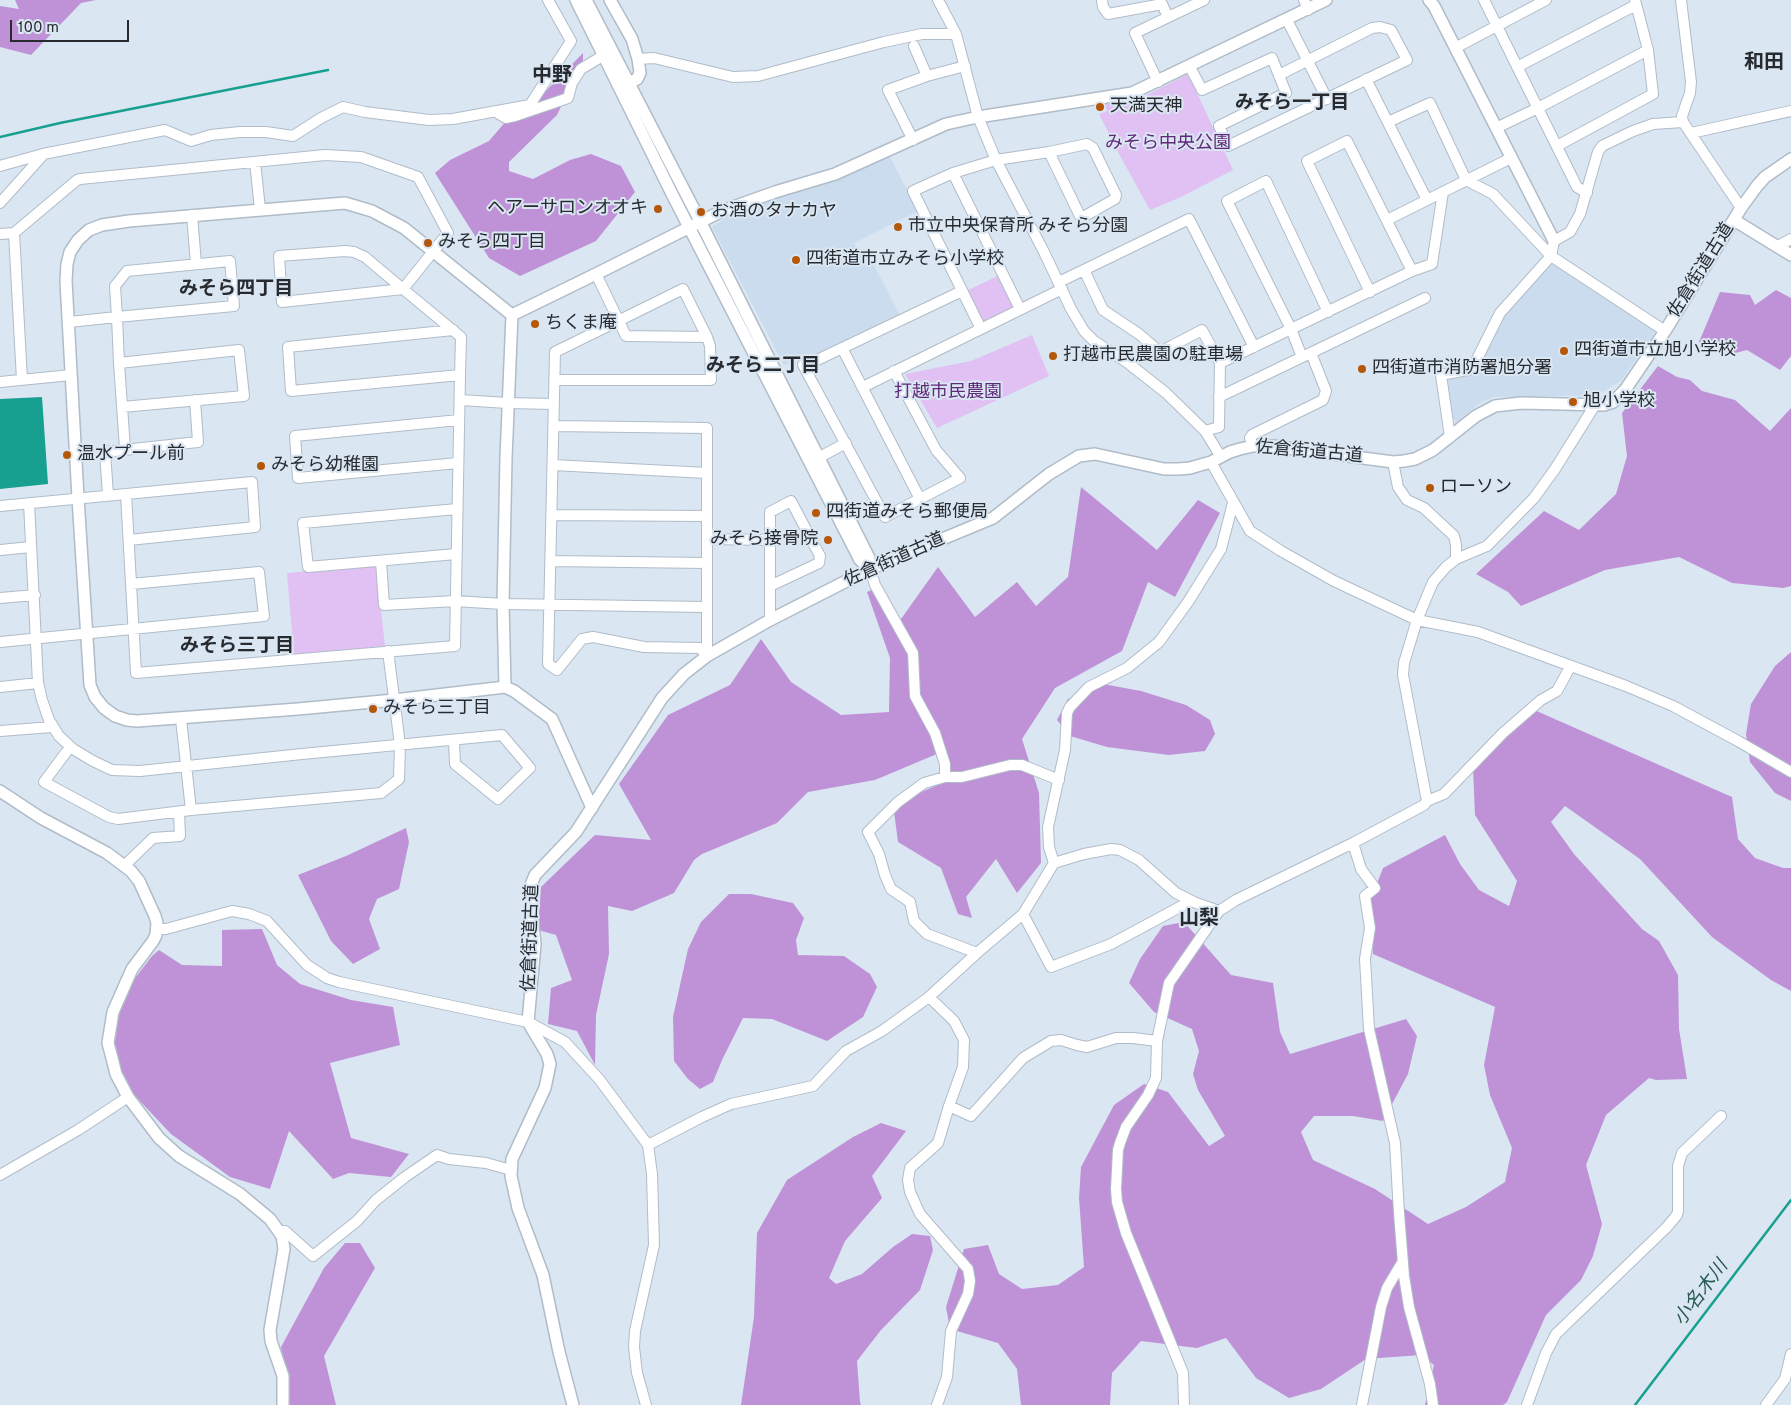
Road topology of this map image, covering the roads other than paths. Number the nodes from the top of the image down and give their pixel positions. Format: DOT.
graph roads {
  1 [pos="548,0"];
  2 [pos="576,0"];
  3 [pos="586,0"];
  4 [pos="610,0"];
  5 [pos="938,0"];
  6 [pos="1102,0"];
  7 [pos="1204,0"];
  8 [pos="1326,0"];
  9 [pos="1429,0"];
  10 [pos="1484,0"];
  11 [pos="1546,0"];
  12 [pos="1681,0"];
  13 [pos="1635,2"];
  14 [pos="1306,5"];
  15 [pos="1168,17"];
  16 [pos="1287,20"];
  17 [pos="1496,26"];
  18 [pos="956,34"];
  19 [pos="914,46"];
  20 [pos="604,48"];
  21 [pos="1455,48"];
  22 [pos="1648,50"];
  23 [pos="638,59"];
  24 [pos="1308,60"];
  25 [pos="965,66"];
  26 [pos="1190,67"];
  27 [pos="1517,67"];
  28 [pos="1279,75"];
  29 [pos="926,76"];
  30 [pos="1366,79"];
  31 [pos="1158,82"];
  32 [pos="629,83"];
  33 [pos="1327,99"];
  34 [pos="1538,108"];
  35 [pos="1791,111"];
  36 [pos="498,112"];
  37 [pos="978,118"];
  38 [pos="1388,122"];
  39 [pos="1683,122"];
  40 [pos="1496,128"];
  41 [pos="1691,133"];
  42 [pos="912,140"];
  43 [pos="1557,146"];
  44 [pos="1049,152"];
  45 [pos="43,154"];
  46 [pos="1511,158"];
  47 [pos="1791,159"];
  48 [pos="996,160"];
  49 [pos="255,162"];
  50 [pos="0,166"];
  51 [pos="953,173"];
  52 [pos="1466,180"];
  53 [pos="1443,192"];
  54 [pos="1587,193"];
  55 [pos="1427,200"];
  56 [pos="0,202"];
  57 [pos="1741,208"];
  58 [pos="260,209"];
  59 [pos="192,215"];
  60 [pos="1387,220"];
  61 [pos="1734,220"];
  62 [pos="695,224"];
  63 [pos="14,233"];
  64 [pos="0,234"];
  65 [pos="1791,238"];
  66 [pos="1554,241"];
  67 [pos="1778,246"];
  68 [pos="434,252"];
  69 [pos="1791,255"];
  70 [pos="1550,256"];
  71 [pos="196,264"];
  72 [pos="1084,270"];
  73 [pos="1412,271"];
  74 [pos="596,274"];
  75 [pos="1060,286"];
  76 [pos="403,289"];
  77 [pos="962,290"];
  78 [pos="1370,292"];
  79 [pos="1424,298"];
  80 [pos="1020,309"];
  81 [pos="1328,312"];
  82 [pos="512,314"];
  83 [pos="1074,314"];
  84 [pos="116,317"];
  85 [pos="1063,319"];
  86 [pos="619,320"];
  87 [pos="68,322"];
  88 [pos="981,328"];
  89 [pos="1291,329"];
  90 [pos="453,330"];
  91 [pos="1665,331"];
  92 [pos="707,337"];
  93 [pos="1254,347"];
  94 [pos="842,348"];
  95 [pos="1307,355"];
  96 [pos="119,363"];
  97 [pos="1220,364"];
  98 [pos="894,371"];
  99 [pos="72,375"];
  100 [pos="460,375"];
  101 [pos="22,380"];
  102 [pos="555,380"];
  103 [pos="0,382"];
  104 [pos="863,387"];
  105 [pos="1220,397"];
  106 [pos="194,400"];
  107 [pos="460,400"];
  108 [pos="508,403"];
  109 [pos="554,404"];
  110 [pos="1596,405"];
  111 [pos="122,407"];
  112 [pos="459,420"];
  113 [pos="554,426"];
  114 [pos="1204,431"];
  115 [pos="1450,437"];
  116 [pos="846,444"];
  117 [pos="1253,446"];
  118 [pos="125,449"];
  119 [pos="818,458"];
  120 [pos="1216,460"];
  121 [pos="1393,462"];
  122 [pos="458,463"];
  123 [pos="553,465"];
  124 [pos="707,473"];
  125 [pos="126,494"];
  126 [pos="108,495"];
  127 [pos="78,498"];
  128 [pos="920,499"];
  129 [pos="29,503"];
  130 [pos="1233,503"];
  131 [pos="0,506"];
  132 [pos="457,509"];
  133 [pos="552,515"];
  134 [pos="707,516"];
  135 [pos="707,538"];
  136 [pos="129,540"];
  137 [pos="770,540"];
  138 [pos="31,547"];
  139 [pos="0,550"];
  140 [pos="456,554"];
  141 [pos="1456,559"];
  142 [pos="381,560"];
  143 [pos="551,561"];
  144 [pos="707,563"];
  145 [pos="870,569"];
  146 [pos="131,584"];
  147 [pos="770,586"];
  148 [pos="35,595"];
  149 [pos="0,598"];
  150 [pos="456,601"];
  151 [pos="503,604"];
  152 [pos="550,604"];
  153 [pos="707,607"];
  154 [pos="770,620"];
  155 [pos="1417,620"];
  156 [pos="134,630"];
  157 [pos="87,633"];
  158 [pos="37,639"];
  159 [pos="0,642"];
  160 [pos="388,651"];
  161 [pos="708,656"];
  162 [pos="1570,666"];
  163 [pos="38,683"];
  164 [pos="0,687"];
  165 [pos="505,687"];
  166 [pos="394,700"];
  167 [pos="181,719"];
  168 [pos="52,727"];
  169 [pos="0,731"];
  170 [pos="454,740"];
  171 [pos="400,745"];
  172 [pos="70,747"];
  173 [pos="186,766"];
  174 [pos="1791,772"];
  175 [pos="944,777"];
  176 [pos="1058,780"];
  177 [pos="0,791"];
  178 [pos="1427,801"];
  179 [pos="592,808"];
  180 [pos="191,810"];
  181 [pos="178,812"];
  182 [pos="1353,843"];
  183 [pos="1054,863"];
  184 [pos="124,866"];
  185 [pos="1191,901"];
  186 [pos="1219,911"];
  187 [pos="1023,914"];
  188 [pos="157,929"];
  189 [pos="977,953"];
  190 [pos="929,997"];
  191 [pos="528,1022"];
  192 [pos="1157,1041"];
  193 [pos="128,1097"];
  194 [pos="949,1106"];
  195 [pos="1721,1116"];
  196 [pos="648,1144"];
  197 [pos="511,1170"];
  198 [pos="0,1175"];
  199 [pos="279,1231"];
  200 [pos="1404,1260"];
  201 [pos="1791,1354"];
  202 [pos="284,1405"];
  203 [pos="573,1405"];
  204 [pos="646,1405"];
  205 [pos="937,1405"];
  206 [pos="1184,1405"];
  207 [pos="1362,1405"];
  208 [pos="1433,1405"];
  209 [pos="1527,1405"];
  210 [pos="1766,1405"];
  1 -- 36 [label="street"];
  2 -- 20 [label="street"];
  3 -- 20 [label="street"];
  4 -- 23 [label="street"];
  5 -- 18 [label="street"];
  6 -- 15 [label="street"];
  7 -- 15 [label="street"];
  8 -- 14 [label="street"];
  9 -- 21 [label="street"];
  10 -- 17 [label="street"];
  11 -- 17 [label="street"];
  12 -- 39 [label="street"];
  13 -- 22 [label="street"];
  13 -- 27 [label="street"];
  14 -- 16 [label="street"];
  15 -- 31 [label="street"];
  16 -- 24 [label="street"];
  16 -- 26 [label="street"];
  17 -- 21 [label="street"];
  17 -- 27 [label="street"];
  18 -- 23 [label="street"];
  18 -- 25 [label="street"];
  19 -- 29 [label="street"];
  20 -- 32 [label="street"];
  20 -- 36 [label="street"];
  20 -- 62 [label="street"];
  21 -- 40 [label="street"];
  22 -- 34 [label="street"];
  22 -- 43 [label="street"];
  23 -- 32 [label="street"];
  24 -- 28 [label="street"];
  24 -- 30 [label="street"];
  24 -- 33 [label="street"];
  25 -- 29 [label="street"];
  25 -- 37 [label="street"];
  26 -- 28 [label="street"];
  26 -- 31 [label="street"];
  27 -- 34 [label="street"];
  28 -- 33 [label="street"];
  29 -- 42 [label="street"];
  30 -- 33 [label="street"];
  30 -- 38 [label="street"];
  31 -- 37 [label="street"];
  32 -- 62 [label="street"];
  34 -- 40 [label="street"];
  34 -- 43 [label="street"];
  35 -- 41 [label="street"];
  36 -- 45 [label="street"];
  37 -- 42 [label="street"];
  37 -- 48 [label="street"];
  38 -- 52 [label="street"];
  38 -- 55 [label="street"];
  39 -- 41 [label="street"];
  39 -- 54 [label="street"];
  40 -- 46 [label="street"];
  41 -- 57 [label="street"];
  42 -- 62 [label="street"];
  43 -- 54 [label="street"];
  44 -- 44 [label="street"];
  44 -- 48 [label="street"];
  45 -- 50 [label="street"];
  45 -- 56 [label="street"];
  46 -- 52 [label="street"];
  46 -- 66 [label="street"];
  47 -- 57 [label="street, 佐倉街道古道"];
  48 -- 51 [label="street"];
  48 -- 75 [label="street"];
  49 -- 58 [label="street"];
  49 -- 63 [label="street"];
  49 -- 68 [label="street"];
  51 -- 77 [label="street"];
  51 -- 80 [label="street"];
  52 -- 53 [label="street"];
  52 -- 70 [label="street"];
  53 -- 55 [label="street"];
  53 -- 73 [label="street"];
  54 -- 66 [label="street"];
  55 -- 60 [label="street"];
  57 -- 61 [label="street, 佐倉街道古道"];
  58 -- 59 [label="street"];
  58 -- 68 [label="street"];
  59 -- 71 [label="street"];
  59 -- 87 [label="street"];
  60 -- 73 [label="street"];
  60 -- 78 [label="street"];
  61 -- 67 [label="street"];
  61 -- 91 [label="street, 佐倉街道古道"];
  62 -- 74 [label="street"];
  62 -- 119 [label="street"];
  62 -- 145 [label="street"];
  63 -- 64 [label="street"];
  63 -- 101 [label="street"];
  65 -- 67 [label="street"];
  66 -- 70 [label="street"];
  67 -- 69 [label="street"];
  68 -- 76 [label="street"];
  68 -- 82 [label="street"];
  70 -- 91 [label="street"];
  70 -- 115 [label="street"];
  71 -- 84 [label="street"];
  71 -- 84 [label="street"];
  72 -- 75 [label="street"];
  72 -- 93 [label="street"];
  72 -- 97 [label="street"];
  73 -- 78 [label="street"];
  74 -- 82 [label="street"];
  74 -- 86 [label="street"];
  75 -- 80 [label="street"];
  75 -- 83 [label="street"];
  76 -- 76 [label="street"];
  76 -- 90 [label="street"];
  77 -- 88 [label="street"];
  77 -- 94 [label="street"];
  78 -- 81 [label="street"];
  79 -- 95 [label="street"];
  80 -- 88 [label="street"];
  81 -- 89 [label="street"];
  81 -- 89 [label="street"];
  82 -- 108 [label="street"];
  83 -- 85 [label="street"];
  83 -- 114 [label="street"];
  84 -- 87 [label="street"];
  84 -- 96 [label="street"];
  86 -- 92 [label="street"];
  86 -- 92 [label="street"];
  86 -- 102 [label="street"];
  87 -- 99 [label="street"];
  88 -- 98 [label="street"];
  89 -- 93 [label="street"];
  89 -- 95 [label="street"];
  90 -- 100 [label="street"];
  90 -- 100 [label="street"];
  91 -- 110 [label="street, 佐倉街道古道"];
  92 -- 102 [label="street"];
  93 -- 97 [label="street"];
  94 -- 104 [label="street"];
  94 -- 116 [label="street"];
  95 -- 105 [label="street"];
  95 -- 117 [label="street"];
  96 -- 106 [label="street"];
  96 -- 111 [label="street"];
  97 -- 105 [label="street"];
  98 -- 104 [label="street"];
  98 -- 128 [label="street"];
  99 -- 101 [label="street"];
  99 -- 127 [label="street"];
  100 -- 107 [label="street"];
  101 -- 103 [label="street"];
  102 -- 109 [label="street"];
  104 -- 128 [label="street"];
  105 -- 114 [label="street"];
  106 -- 111 [label="street"];
  106 -- 118 [label="street"];
  107 -- 108 [label="street"];
  107 -- 112 [label="street"];
  108 -- 109 [label="street"];
  108 -- 151 [label="street"];
  109 -- 113 [label="street"];
  110 -- 115 [label="street, 佐倉街道古道"];
  110 -- 141 [label="street"];
  111 -- 118 [label="street"];
  112 -- 122 [label="street"];
  112 -- 122 [label="street"];
  113 -- 123 [label="street"];
  113 -- 124 [label="street"];
  114 -- 120 [label="street"];
  115 -- 121 [label="street, 佐倉街道古道"];
  116 -- 119 [label="street"];
  116 -- 128 [label="street"];
  117 -- 120 [label="street, 佐倉街道古道"];
  117 -- 121 [label="street, 佐倉街道古道"];
  118 -- 126 [label="street"];
  119 -- 145 [label="street"];
  120 -- 130 [label="street"];
  120 -- 145 [label="street, 佐倉街道古道"];
  121 -- 141 [label="street"];
  122 -- 132 [label="street"];
  123 -- 124 [label="street"];
  123 -- 133 [label="street"];
  124 -- 134 [label="street"];
  125 -- 126 [label="street"];
  125 -- 136 [label="street"];
  125 -- 136 [label="street"];
  126 -- 127 [label="street"];
  127 -- 129 [label="street"];
  127 -- 157 [label="street"];
  129 -- 131 [label="street"];
  129 -- 138 [label="street"];
  130 -- 155 [label="street"];
  130 -- 176 [label="street"];
  132 -- 140 [label="street"];
  132 -- 142 [label="street"];
  133 -- 134 [label="street"];
  133 -- 143 [label="street"];
  134 -- 135 [label="street"];
  135 -- 137 [label="street"];
  135 -- 144 [label="street"];
  136 -- 146 [label="street"];
  137 -- 147 [label="street"];
  137 -- 147 [label="street"];
  138 -- 139 [label="street"];
  138 -- 148 [label="street"];
  140 -- 142 [label="street"];
  140 -- 150 [label="street"];
  141 -- 155 [label="street"];
  142 -- 150 [label="street"];
  143 -- 144 [label="street"];
  143 -- 152 [label="street"];
  144 -- 153 [label="street"];
  145 -- 154 [label="street, 佐倉街道古道"];
  145 -- 175 [label="street"];
  146 -- 156 [label="street"];
  146 -- 156 [label="street"];
  147 -- 154 [label="street"];
  148 -- 149 [label="street"];
  148 -- 158 [label="street"];
  150 -- 151 [label="street"];
  150 -- 160 [label="street"];
  151 -- 152 [label="street"];
  151 -- 165 [label="street"];
  152 -- 153 [label="street"];
  152 -- 161 [label="street"];
  153 -- 161 [label="street"];
  154 -- 161 [label="street, 佐倉街道古道"];
  155 -- 162 [label="street"];
  155 -- 178 [label="street"];
  156 -- 157 [label="street"];
  156 -- 160 [label="street"];
  157 -- 158 [label="street"];
  157 -- 167 [label="street"];
  158 -- 159 [label="street"];
  158 -- 163 [label="street"];
  160 -- 166 [label="street"];
  161 -- 179 [label="street, 佐倉街道古道"];
  162 -- 174 [label="street"];
  162 -- 178 [label="street"];
  163 -- 164 [label="street"];
  163 -- 168 [label="street"];
  165 -- 166 [label="street"];
  165 -- 179 [label="street"];
  166 -- 167 [label="street"];
  166 -- 171 [label="street"];
  167 -- 173 [label="street"];
  168 -- 169 [label="street"];
  168 -- 172 [label="street"];
  170 -- 170 [label="street"];
  170 -- 171 [label="street"];
  171 -- 173 [label="street"];
  171 -- 180 [label="street"];
  172 -- 173 [label="street"];
  172 -- 181 [label="street"];
  173 -- 180 [label="street"];
  175 -- 176 [label="street"];
  175 -- 189 [label="street"];
  176 -- 183 [label="street"];
  177 -- 184 [label="street"];
  178 -- 182 [label="street"];
  179 -- 191 [label="street, 佐倉街道古道"];
  180 -- 181 [label="street"];
  181 -- 184 [label="street"];
  182 -- 186 [label="street"];
  182 -- 200 [label="street"];
  183 -- 185 [label="street"];
  183 -- 187 [label="street"];
  184 -- 188 [label="street"];
  185 -- 186 [label="street"];
  185 -- 187 [label="street"];
  186 -- 192 [label="street"];
  187 -- 189 [label="street"];
  188 -- 191 [label="street"];
  188 -- 193 [label="street"];
  189 -- 190 [label="street"];
  190 -- 194 [label="street"];
  190 -- 196 [label="street"];
  191 -- 196 [label="street"];
  191 -- 197 [label="street"];
  192 -- 194 [label="street"];
  192 -- 206 [label="street"];
  193 -- 198 [label="street"];
  193 -- 199 [label="street"];
  194 -- 205 [label="street"];
  195 -- 209 [label="street"];
  196 -- 204 [label="street"];
  197 -- 199 [label="street"];
  197 -- 203 [label="street"];
  199 -- 202 [label="street"];
  200 -- 207 [label="street"];
  200 -- 208 [label="street"];
  201 -- 210 [label="street"];
}
